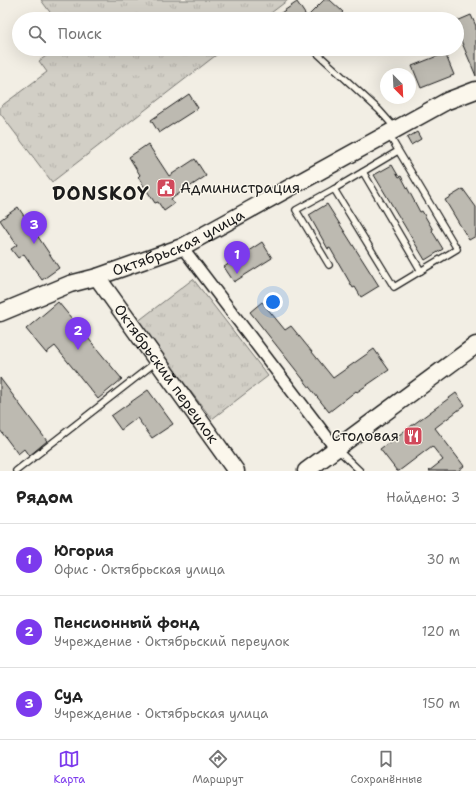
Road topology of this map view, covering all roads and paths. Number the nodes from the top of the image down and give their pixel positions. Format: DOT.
graph roads {
  1 [pos="320,56"];
  2 [pos="476,90"];
  3 [pos="392,131"];
  4 [pos="398,152"];
  5 [pos="362,172"];
  6 [pos="334,188"];
  7 [pos="182,247"];
  8 [pos="329,265"];
  9 [pos="421,271"];
  10 [pos="97,277"];
  11 [pos="0,313"];
  12 [pos="476,345"];
  13 [pos="157,361"];
  14 [pos="336,449"];
  15 [pos="16,471"];
  16 [pos="236,471"];
  17 [pos="306,471"];
  18 [pos="360,471"];
  1 -- 3 [label="lane"];
  2 -- 3 [label="main road, Октябрьская улица"];
  3 -- 4 [label="lane"];
  3 -- 7 [label="main road, Октябрьская улица"];
  4 -- 5 [label="lane"];
  4 -- 9 [label="lane"];
  5 -- 6 [label="lane"];
  5 -- 9 [label="lane"];
  6 -- 8 [label="lane"];
  6 -- 9 [label="lane"];
  7 -- 10 [label="main road, Октябрьская улица"];
  7 -- 14 [label="street"];
  10 -- 11 [label="main road, Октябрьская улица"];
  10 -- 13 [label="main road, Октябрьский переулок"];
  12 -- 14 [label="main road"];
  13 -- 15 [label="lane"];
  13 -- 16 [label="main road, Октябрьский переулок"];
  14 -- 17 [label="main road"];
  14 -- 18 [label="lane"];
}
